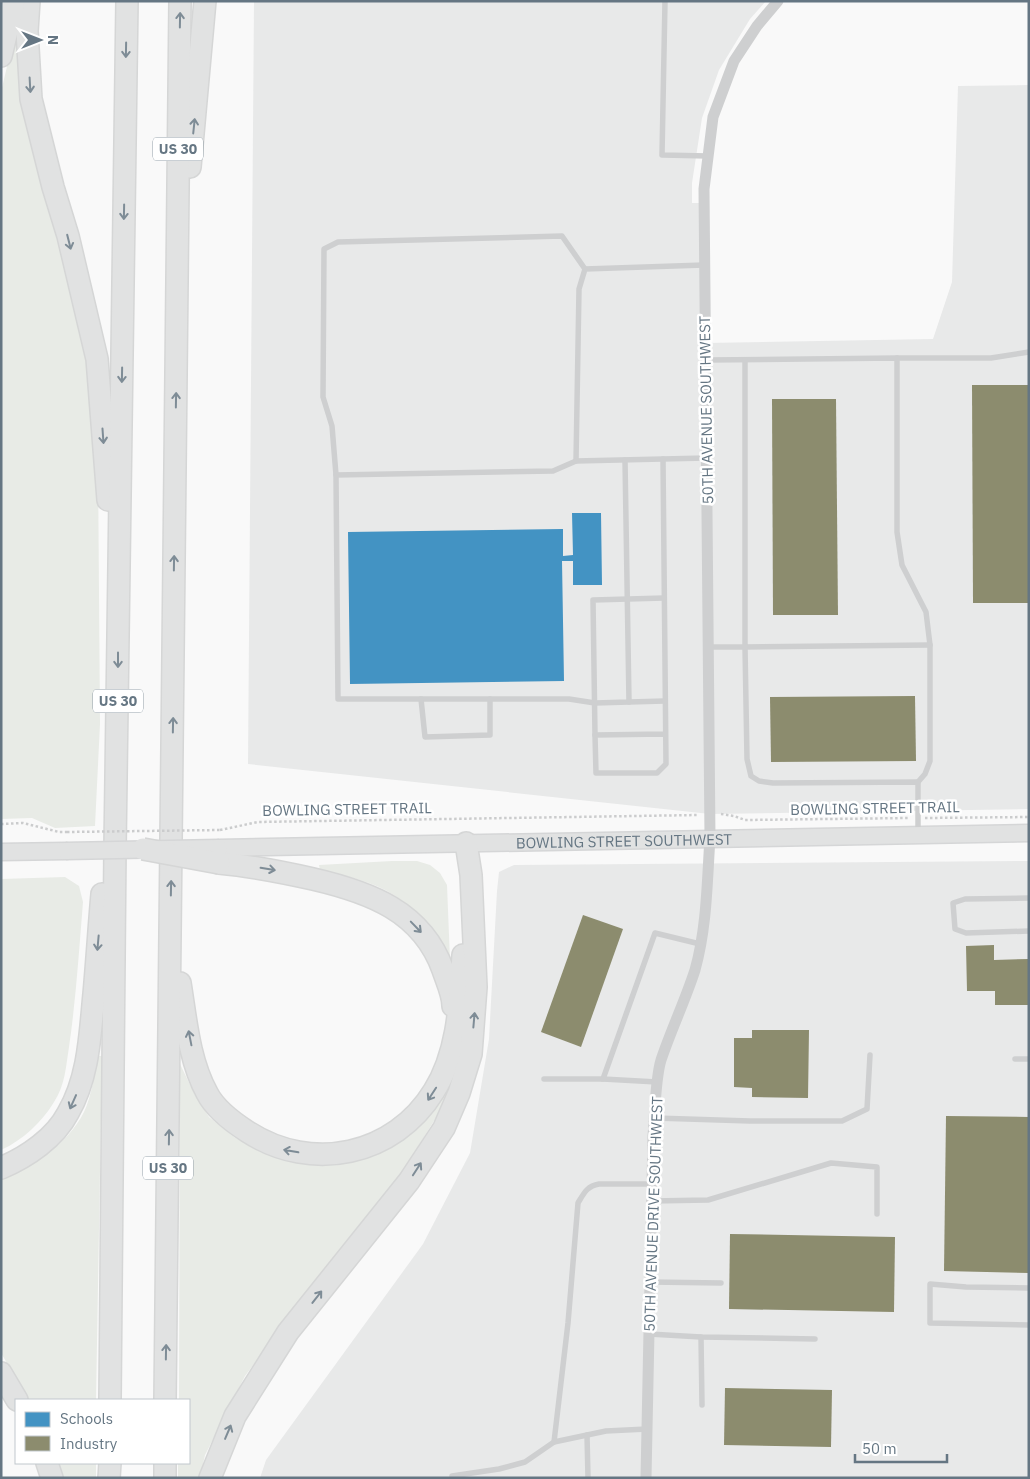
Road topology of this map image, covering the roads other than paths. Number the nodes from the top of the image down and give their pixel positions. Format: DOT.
graph roads {
  1 [pos="14,1"];
  2 [pos="29,1"];
  3 [pos="127,1"];
  4 [pos="180,1"];
  5 [pos="205,1"];
  6 [pos="665,1"];
  7 [pos="778,1"];
  8 [pos="1,56"];
  9 [pos="708,156"];
  10 [pos="704,266"];
  11 [pos="585,269"];
  12 [pos="177,296"];
  13 [pos="1029,352"];
  14 [pos="897,358"];
  15 [pos="705,360"];
  16 [pos="745,360"];
  17 [pos="706,458"];
  18 [pos="663,459"];
  19 [pos="626,460"];
  20 [pos="576,461"];
  21 [pos="336,475"];
  22 [pos="664,598"];
  23 [pos="627,599"];
  24 [pos="118,633"];
  25 [pos="930,645"];
  26 [pos="708,647"];
  27 [pos="745,647"];
  28 [pos="421,699"];
  29 [pos="490,699"];
  30 [pos="665,701"];
  31 [pos="629,702"];
  32 [pos="595,703"];
  33 [pos="118,720"];
  34 [pos="665,734"];
  35 [pos="596,735"];
  36 [pos="918,782"];
  37 [pos="918,826"];
  38 [pos="1029,833"];
  39 [pos="710,838"];
  40 [pos="466,843"];
  41 [pos="143,849"];
  42 [pos="1,852"];
  43 [pos="219,855"];
  44 [pos="1029,898"];
  45 [pos="1029,931"];
  46 [pos="171,936"];
  47 [pos="700,944"];
  48 [pos="451,1049"];
  49 [pos="870,1054"];
  50 [pos="1015,1059"];
  51 [pos="1029,1059"];
  52 [pos="544,1079"];
  53 [pos="603,1079"];
  54 [pos="658,1082"];
  55 [pos="655,1118"];
  56 [pos="1,1168"];
  57 [pos="652,1184"];
  58 [pos="652,1202"];
  59 [pos="876,1214"];
  60 [pos="650,1282"];
  61 [pos="721,1283"];
  62 [pos="1029,1288"];
  63 [pos="1029,1325"];
  64 [pos="649,1334"];
  65 [pos="702,1337"];
  66 [pos="815,1339"];
  67 [pos="1,1373"];
  68 [pos="16,1399"];
  69 [pos="110,1399"];
  70 [pos="166,1399"];
  71 [pos="702,1405"];
  72 [pos="647,1429"];
  73 [pos="588,1435"];
  74 [pos="554,1442"];
  75 [pos="47,1464"];
  76 [pos="110,1464"];
  77 [pos="165,1464"];
  78 [pos="452,1476"];
  79 [pos="52,1478"];
  80 [pos="110,1478"];
  81 [pos="165,1478"];
  82 [pos="210,1478"];
  83 [pos="588,1478"];
  84 [pos="646,1478"];
  1 -- 8 [label="highway"];
  2 -- 24 [label="highway, one-way"];
  3 -- 24 [label="highway, US 30, one-way"];
  12 -- 4 [label="highway, US 30, one-way"];
  12 -- 5 [label="highway, one-way"];
  6 -- 9 [label="lane"];
  7 -- 9 [label="street, 50TH AVENUE SOUTHWEST"];
  9 -- 10 [label="street, 50TH AVENUE SOUTHWEST"];
  10 -- 11 [label="lane"];
  10 -- 15 [label="street, 50TH AVENUE SOUTHWEST"];
  11 -- 20 [label="lane"];
  11 -- 21 [label="lane"];
  46 -- 12 [label="highway, US 30, one-way"];
  13 -- 14 [label="lane"];
  14 -- 16 [label="lane"];
  14 -- 25 [label="lane"];
  15 -- 16 [label="lane"];
  15 -- 17 [label="street, 50TH AVENUE SOUTHWEST"];
  16 -- 27 [label="lane"];
  17 -- 18 [label="lane"];
  17 -- 26 [label="street, 50TH AVENUE SOUTHWEST"];
  18 -- 19 [label="lane"];
  18 -- 22 [label="lane"];
  19 -- 20 [label="lane"];
  19 -- 23 [label="lane"];
  20 -- 21 [label="lane"];
  21 -- 28 [label="lane"];
  22 -- 23 [label="lane"];
  22 -- 30 [label="lane"];
  23 -- 31 [label="lane"];
  23 -- 32 [label="lane"];
  24 -- 33 [label="highway, US 30, one-way"];
  25 -- 27 [label="lane"];
  25 -- 36 [label="lane"];
  26 -- 27 [label="lane"];
  26 -- 39 [label="street, 50TH AVENUE SOUTHWEST"];
  27 -- 36 [label="lane"];
  28 -- 29 [label="lane"];
  28 -- 29 [label="lane"];
  29 -- 32 [label="lane"];
  30 -- 31 [label="lane"];
  30 -- 34 [label="lane"];
  31 -- 32 [label="lane"];
  32 -- 35 [label="lane"];
  33 -- 56 [label="highway, one-way"];
  33 -- 69 [label="highway, US 30"];
  34 -- 35 [label="lane"];
  34 -- 35 [label="lane"];
  36 -- 37 [label="lane"];
  37 -- 38 [label="main road, BOWLING STREET SOUTHWEST"];
  37 -- 39 [label="main road, BOWLING STREET SOUTHWEST"];
  39 -- 40 [label="main road, BOWLING STREET SOUTHWEST"];
  39 -- 47 [label="street, 50TH AVENUE DRIVE SOUTHWEST"];
  40 -- 43 [label="main road, BOWLING STREET SOUTHWEST"];
  40 -- 48 [label="highway"];
  82 -- 40 [label="highway, one-way"];
  41 -- 42 [label="main road, bridge"];
  41 -- 43 [label="highway, bridge"];
  43 -- 48 [label="highway, one-way"];
  44 -- 45 [label="lane"];
  48 -- 46 [label="highway, one-way"];
  70 -- 46 [label="highway, US 30, one-way"];
  47 -- 53 [label="lane"];
  47 -- 54 [label="street, 50TH AVENUE DRIVE SOUTHWEST"];
  49 -- 55 [label="lane"];
  50 -- 51 [label="lane"];
  52 -- 53 [label="lane"];
  53 -- 54 [label="lane"];
  54 -- 55 [label="street, 50TH AVENUE DRIVE SOUTHWEST"];
  55 -- 57 [label="street, 50TH AVENUE DRIVE SOUTHWEST"];
  57 -- 58 [label="street, 50TH AVENUE DRIVE SOUTHWEST"];
  57 -- 74 [label="lane"];
  58 -- 59 [label="lane"];
  58 -- 60 [label="street, 50TH AVENUE DRIVE SOUTHWEST"];
  60 -- 61 [label="lane"];
  60 -- 64 [label="street, 50TH AVENUE DRIVE SOUTHWEST"];
  62 -- 63 [label="lane"];
  64 -- 65 [label="lane"];
  64 -- 72 [label="street, 50TH AVENUE DRIVE SOUTHWEST"];
  65 -- 66 [label="lane"];
  65 -- 71 [label="lane"];
  67 -- 68 [label="highway"];
  72 -- 73 [label="lane"];
  72 -- 84 [label="street, 50TH AVENUE DRIVE SOUTHWEST"];
  73 -- 74 [label="lane"];
  73 -- 83 [label="lane"];
  74 -- 78 [label="lane"];
  75 -- 79 [label="highway"];
  76 -- 80 [label="highway"];
  77 -- 81 [label="highway"];
}
